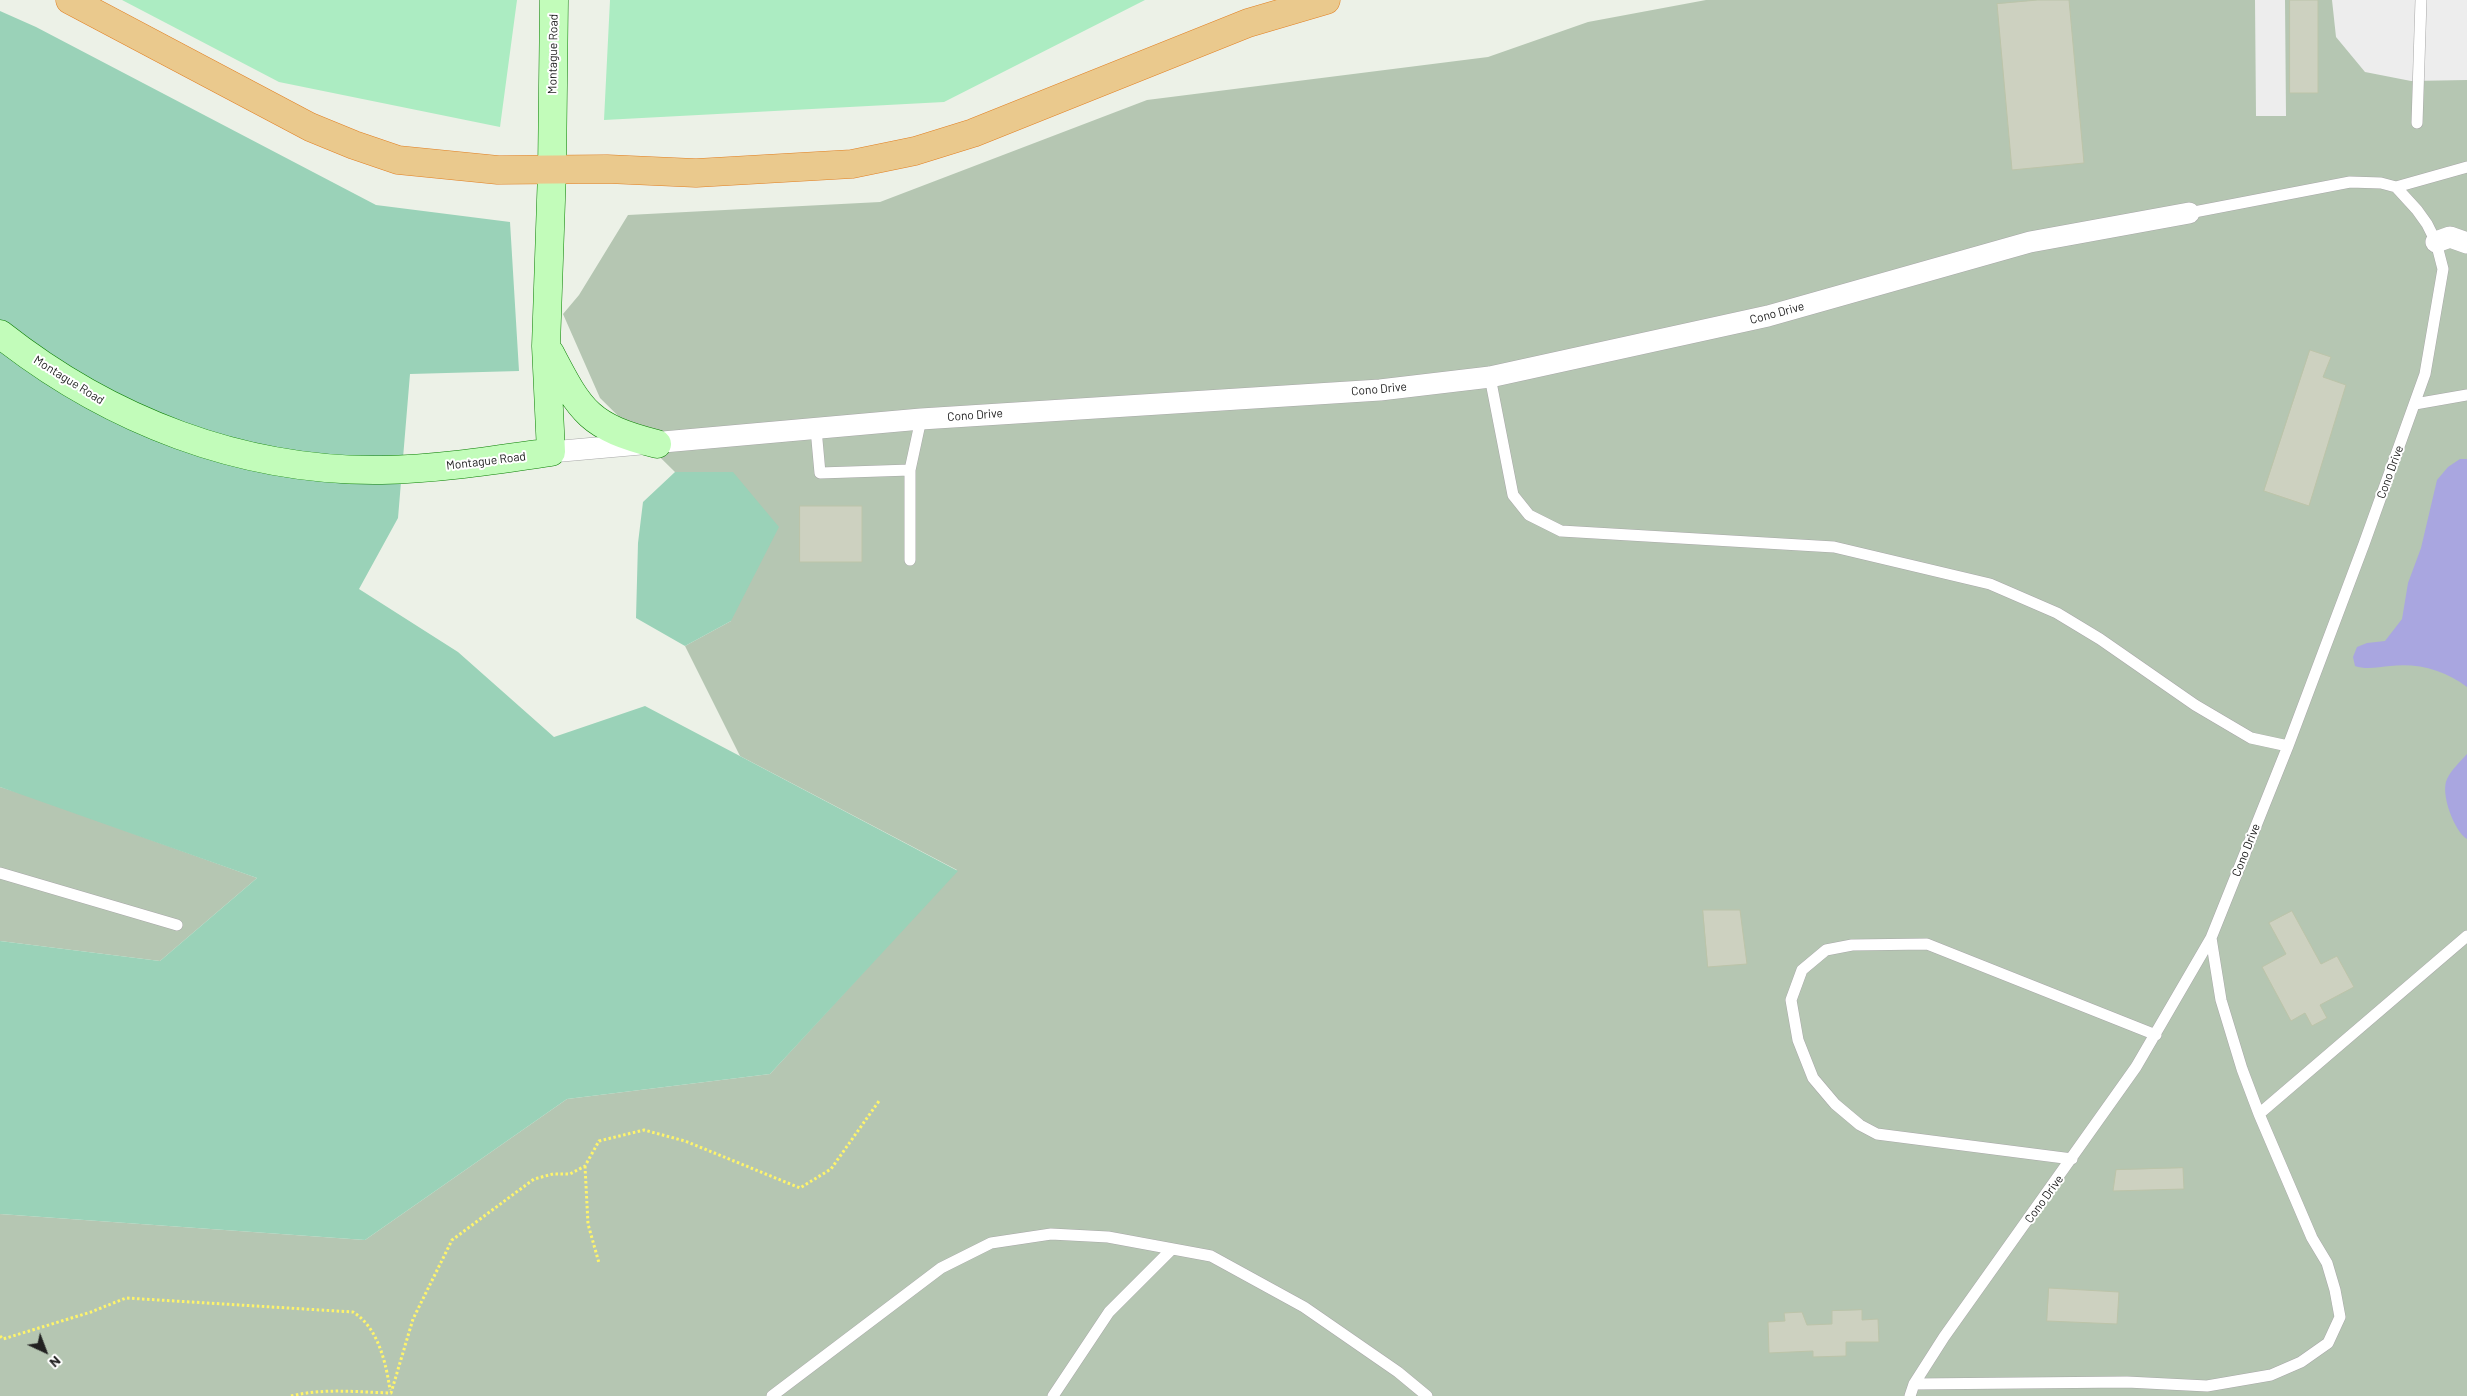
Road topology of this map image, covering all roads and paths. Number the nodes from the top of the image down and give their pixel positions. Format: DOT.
graph roads {
  1 [pos="70,0"];
  2 [pos="554,0"];
  3 [pos="1326,0"];
  4 [pos="2420,0"];
  5 [pos="2417,123"];
  6 [pos="2467,167"];
  7 [pos="552,171"];
  8 [pos="2396,187"];
  9 [pos="2189,213"];
  10 [pos="2436,242"];
  11 [pos="2467,243"];
  12 [pos="0,334"];
  13 [pos="546,346"];
  14 [pos="1490,377"];
  15 [pos="2467,395"];
  16 [pos="2415,404"];
  17 [pos="921,419"];
  18 [pos="816,429"];
  19 [pos="657,444"];
  20 [pos="552,452"];
  21 [pos="910,470"];
  22 [pos="910,560"];
  23 [pos="2288,746"];
  24 [pos="0,873"];
  25 [pos="177,925"];
  26 [pos="2467,936"];
  27 [pos="2211,938"];
  28 [pos="2156,1035"];
  29 [pos="878,1101"];
  30 [pos="2259,1114"];
  31 [pos="2072,1159"];
  32 [pos="585,1166"];
  33 [pos="1172,1248"];
  34 [pos="599,1263"];
  35 [pos="0,1336"];
  36 [pos="1914,1384"];
  37 [pos="391,1393"];
  38 [pos="291,1396"];
  39 [pos="772,1396"];
  40 [pos="1053,1396"];
  41 [pos="1427,1396"];
  42 [pos="1910,1396"];
  1 -- 7 [label="highway"];
  2 -- 7 [label="street, Montague Road"];
  3 -- 7 [label="highway"];
  4 -- 5 [label="lane"];
  6 -- 8 [label="lane"];
  7 -- 13 [label="street, Montague Road"];
  8 -- 9 [label="lane"];
  8 -- 10 [label="lane, Cono Drive"];
  9 -- 14 [label="street, Cono Drive"];
  10 -- 11 [label="street"];
  10 -- 16 [label="lane, Cono Drive"];
  12 -- 20 [label="street, Montague Road"];
  13 -- 19 [label="street"];
  13 -- 20 [label="street, Montague Road"];
  14 -- 17 [label="street, Cono Drive"];
  14 -- 23 [label="lane"];
  15 -- 16 [label="lane"];
  16 -- 23 [label="lane, Cono Drive"];
  17 -- 18 [label="street, Cono Drive"];
  17 -- 21 [label="lane"];
  18 -- 19 [label="street, Cono Drive"];
  18 -- 21 [label="lane"];
  19 -- 20 [label="street, Cono Drive"];
  21 -- 22 [label="lane"];
  23 -- 27 [label="lane, Cono Drive"];
  24 -- 25 [label="lane"];
  26 -- 30 [label="lane"];
  27 -- 28 [label="lane, Cono Drive"];
  27 -- 30 [label="lane"];
  28 -- 31 [label="lane, Cono Drive"];
  28 -- 31 [label="lane"];
  29 -- 32 [label="path"];
  30 -- 36 [label="lane"];
  31 -- 36 [label="lane, Cono Drive"];
  32 -- 34 [label="path"];
  32 -- 37 [label="path"];
  33 -- 39 [label="lane"];
  33 -- 40 [label="lane"];
  33 -- 41 [label="lane"];
  35 -- 37 [label="path"];
  36 -- 42 [label="lane, Cono Drive"];
  37 -- 38 [label="path"];
}
